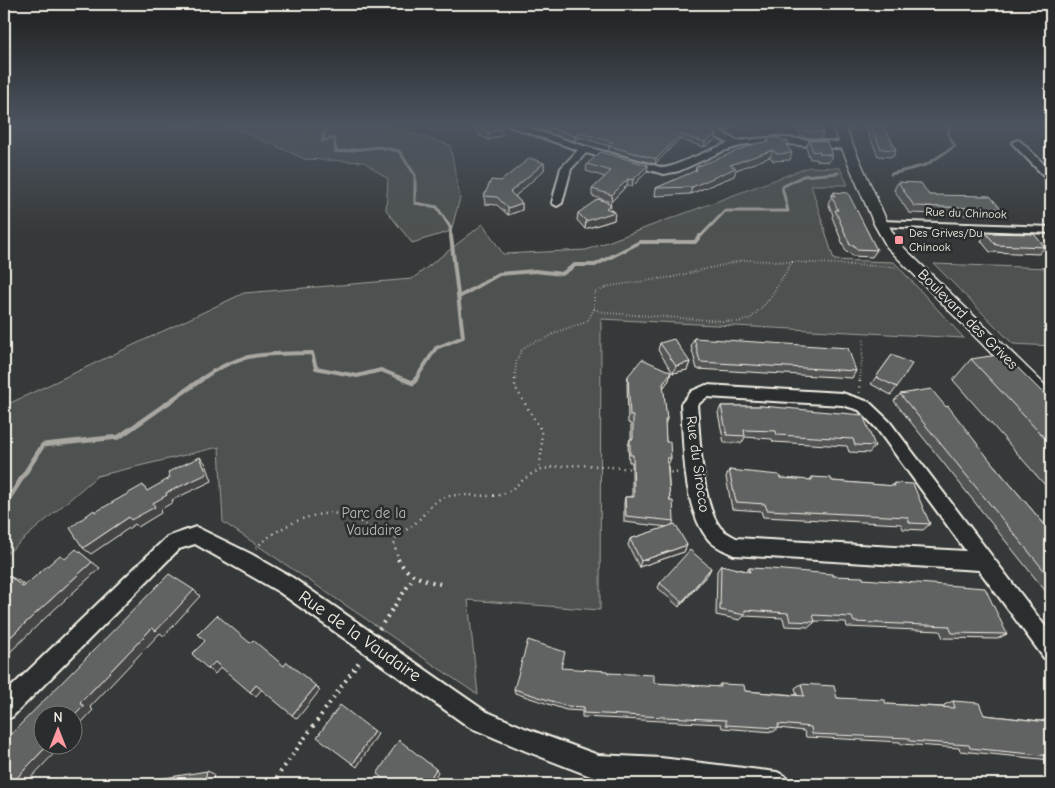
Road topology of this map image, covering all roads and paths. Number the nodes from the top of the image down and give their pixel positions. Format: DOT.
graph roads {
  1 [pos="572,162"];
  2 [pos="630,162"];
  3 [pos="693,162"];
  4 [pos="854,162"];
  5 [pos="1036,162"];
  6 [pos="1051,177"];
  7 [pos="557,203"];
  8 [pos="881,224"];
  9 [pos="1051,230"];
  10 [pos="794,261"];
  11 [pos="916,268"];
  12 [pos="594,308"];
  13 [pos="864,338"];
  14 [pos="1051,402"];
  15 [pos="858,404"];
  16 [pos="539,470"];
  17 [pos="642,470"];
  18 [pos="660,471"];
  19 [pos="696,474"];
  20 [pos="398,533"];
  21 [pos="244,560"];
  22 [pos="985,561"];
  23 [pos="414,578"];
  24 [pos="440,584"];
  25 [pos="369,643"];
  26 [pos="1051,650"];
  27 [pos="4,709"];
  28 [pos="726,781"];
  29 [pos="272,784"];
  30 [pos="777,784"];
  1 -- 7 [label="street"];
  2 -- 3 [label="street"];
  4 -- 8 [label="street, Boulevard des Grives"];
  5 -- 6 [label="street"];
  8 -- 9 [label="street, Rue du Chinook"];
  8 -- 11 [label="street, Boulevard des Grives"];
  10 -- 11 [label="path"];
  10 -- 12 [label="path"];
  10 -- 12 [label="path"];
  11 -- 14 [label="street, Boulevard des Grives"];
  12 -- 16 [label="path"];
  13 -- 15 [label="path"];
  15 -- 19 [label="street, Rue du Sirocco"];
  15 -- 22 [label="street, Rue du Sirocco"];
  16 -- 17 [label="path"];
  16 -- 20 [label="path"];
  18 -- 19 [label="path"];
  19 -- 22 [label="street, Rue du Sirocco"];
  20 -- 21 [label="path"];
  20 -- 23 [label="path"];
  21 -- 25 [label="street, Rue de la Vaudaire"];
  21 -- 27 [label="street, Rue de la Vaudaire"];
  22 -- 26 [label="street, Rue du Sirocco"];
  23 -- 24 [label="path"];
  23 -- 25 [label="path"];
  25 -- 28 [label="street, Rue de la Vaudaire"];
  25 -- 29 [label="path"];
  28 -- 30 [label="street, Rue de la Vaudaire"];
}
